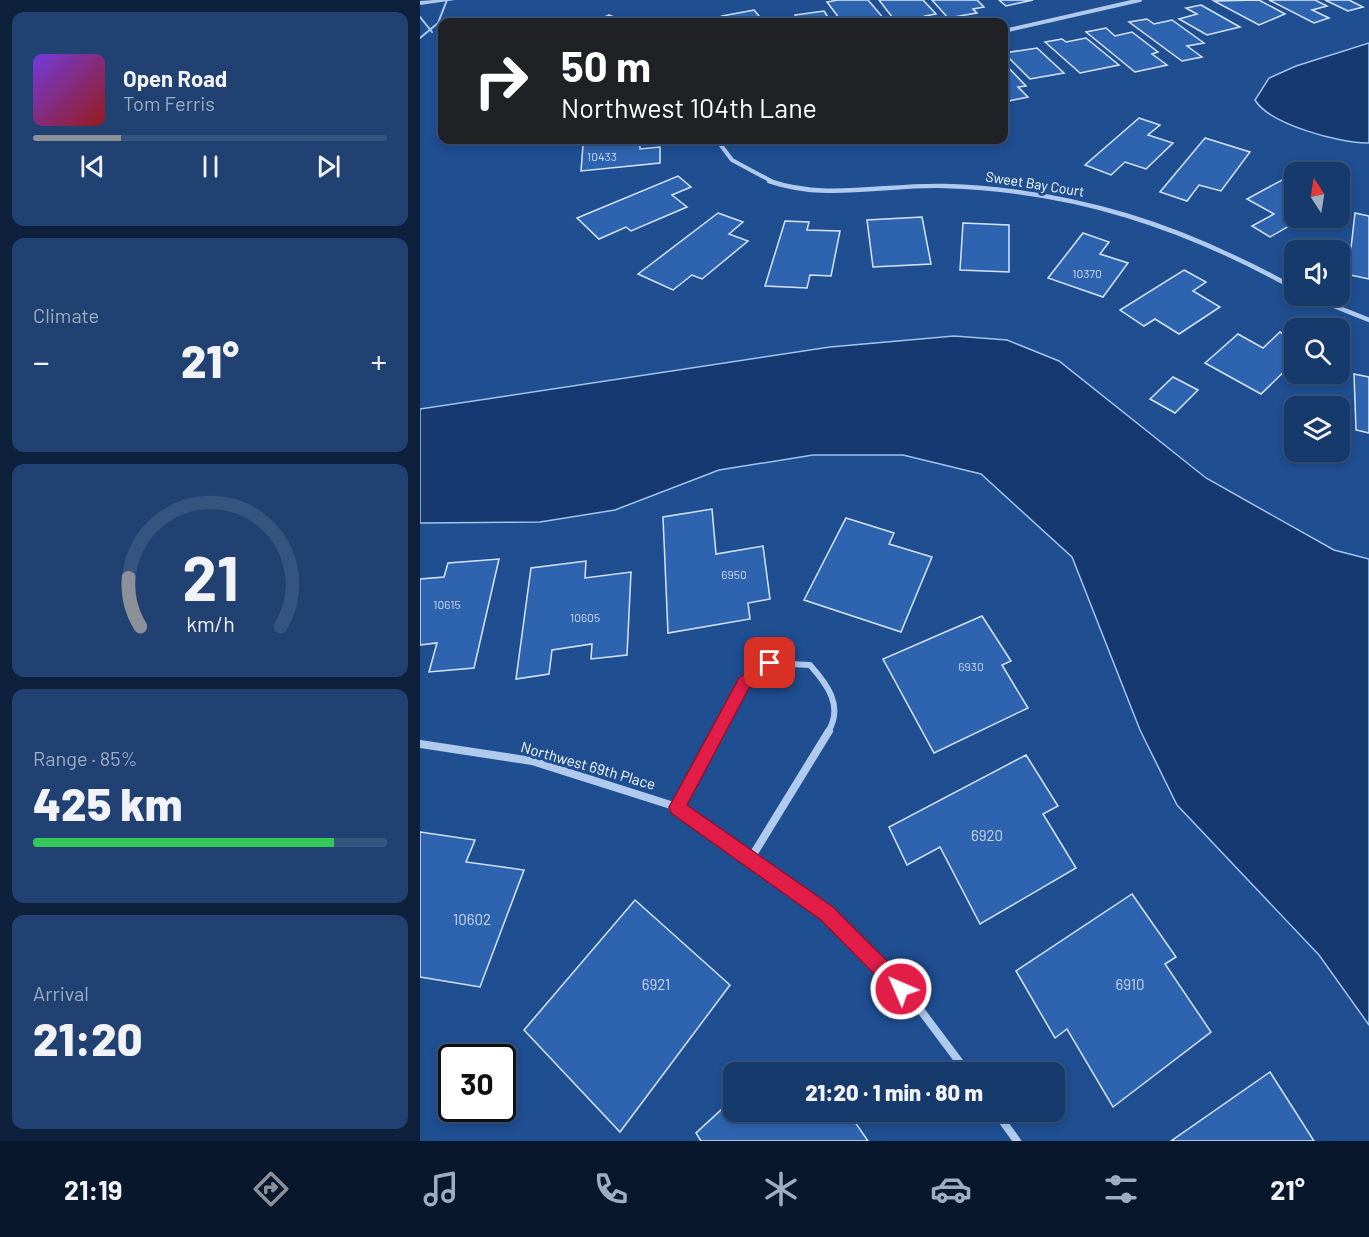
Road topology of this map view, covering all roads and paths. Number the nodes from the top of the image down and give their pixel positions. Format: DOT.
graph roads {
  1 [pos="449,0"];
  2 [pos="1140,0"];
  3 [pos="420,3"];
  4 [pos="420,17"];
  5 [pos="440,18"];
  6 [pos="438,22"];
  7 [pos="1008,30"];
  8 [pos="432,32"];
  9 [pos="420,38"];
  10 [pos="720,144"];
  11 [pos="1284,283"];
  12 [pos="1334,306"];
  13 [pos="1369,320"];
  14 [pos="420,744"];
  15 [pos="677,807"];
  16 [pos="751,858"];
  17 [pos="960,1062"];
  18 [pos="1003,1122"];
  19 [pos="1017,1141"];
  1 -- 3 [label="street"];
  1 -- 5 [label="lane"];
  2 -- 7 [label="street"];
  4 -- 8 [label="lane"];
  6 -- 8 [label="lane"];
  8 -- 9 [label="lane"];
  10 -- 11 [label="street, Sweet Bay Court"];
  12 -- 13 [label="street"];
  14 -- 15 [label="street, Northwest 69th Place"];
  15 -- 16 [label="street, Northwest 69th Place"];
  15 -- 16 [label="street"];
  16 -- 17 [label="street, Northwest 69th Place"];
  18 -- 19 [label="street"];
}
